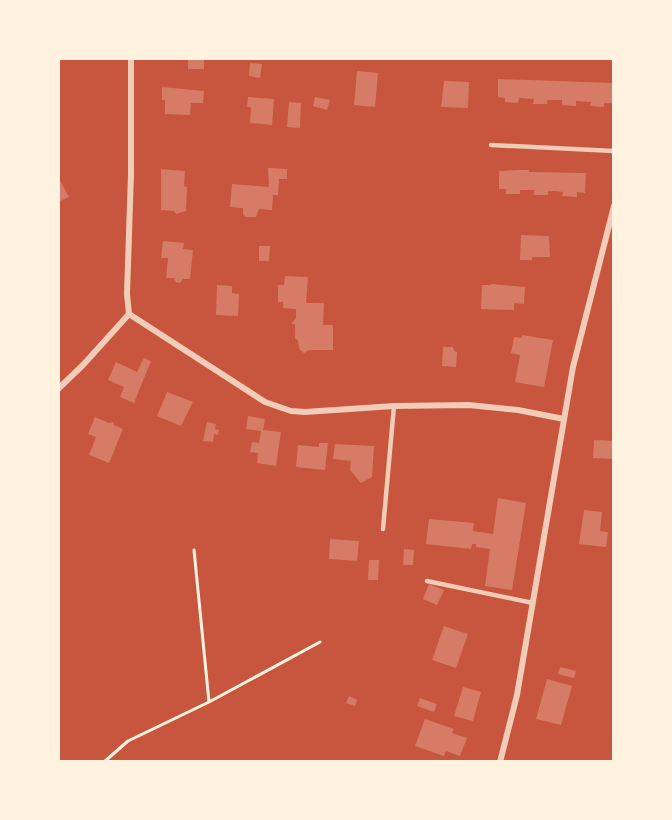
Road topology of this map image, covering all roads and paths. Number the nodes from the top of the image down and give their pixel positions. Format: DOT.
graph roads {
  1 [pos="131,58"];
  2 [pos="491,145"];
  3 [pos="614,151"];
  4 [pos="614,206"];
  5 [pos="129,314"];
  6 [pos="58,388"];
  7 [pos="394,406"];
  8 [pos="564,419"];
  9 [pos="383,529"];
  10 [pos="194,550"];
  11 [pos="427,581"];
  12 [pos="533,603"];
  13 [pos="320,642"];
  14 [pos="209,702"];
  15 [pos="104,762"];
  16 [pos="500,762"];
  1 -- 5 [label="street"];
  2 -- 3 [label="lane"];
  4 -- 8 [label="street"];
  5 -- 6 [label="street"];
  5 -- 7 [label="street"];
  7 -- 8 [label="street"];
  7 -- 9 [label="lane"];
  8 -- 12 [label="street"];
  10 -- 14 [label="path"];
  11 -- 12 [label="lane"];
  12 -- 16 [label="street"];
  13 -- 14 [label="path"];
  14 -- 15 [label="path"];
}
